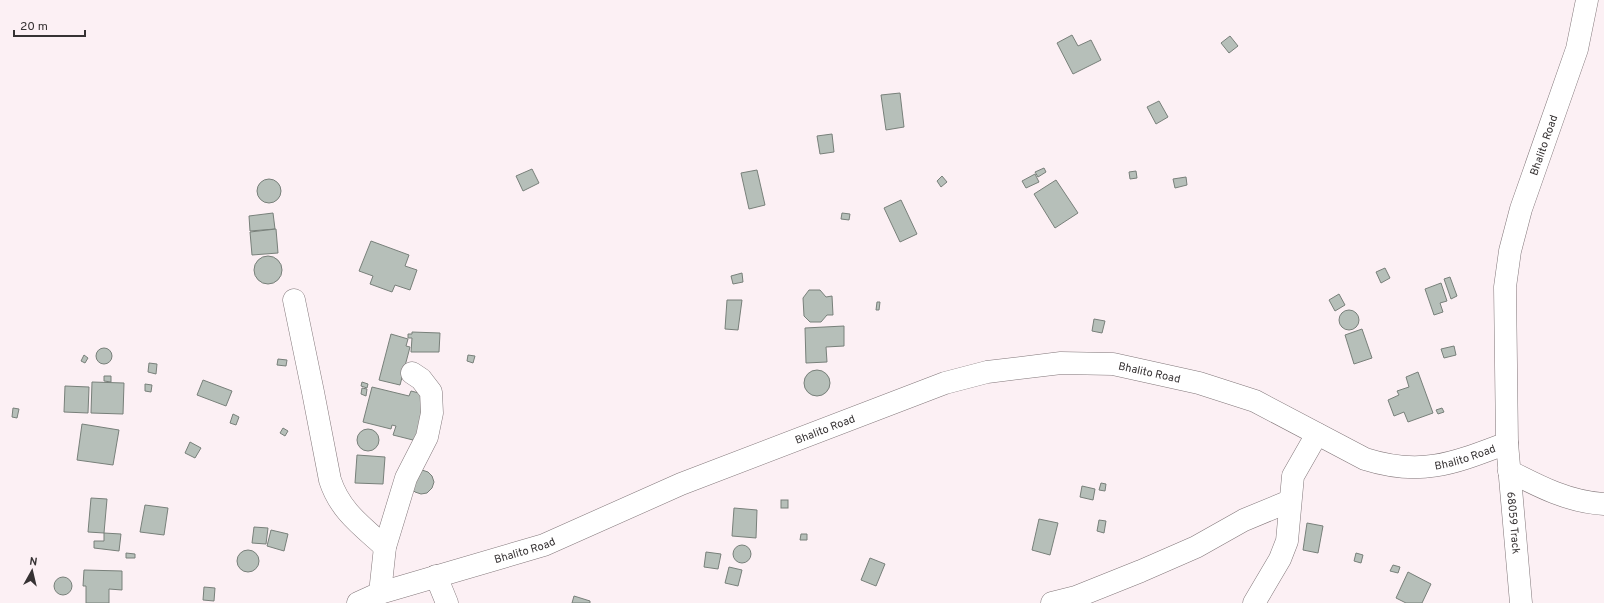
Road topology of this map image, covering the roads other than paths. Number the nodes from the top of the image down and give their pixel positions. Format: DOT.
graph roads {
  1 [pos="1587,0"];
  2 [pos="294,300"];
  3 [pos="412,373"];
  4 [pos="1317,434"];
  5 [pos="1507,443"];
  6 [pos="1509,471"];
  7 [pos="1290,501"];
  8 [pos="1604,504"];
  9 [pos="385,547"];
  10 [pos="436,576"];
  11 [pos="380,593"];
  12 [pos="358,603"];
  13 [pos="448,603"];
  14 [pos="1052,603"];
  15 [pos="1254,603"];
  16 [pos="1522,603"];
  1 -- 5 [label="street, Bhalito Road"];
  2 -- 9 [label="street"];
  3 -- 9 [label="street"];
  4 -- 5 [label="street, Bhalito Road"];
  4 -- 7 [label="street"];
  4 -- 10 [label="street, Bhalito Road"];
  5 -- 6 [label="street, 68059 Track"];
  6 -- 8 [label="street"];
  6 -- 16 [label="street, 68059 Track"];
  7 -- 14 [label="street"];
  7 -- 15 [label="street"];
  9 -- 11 [label="street"];
  10 -- 11 [label="street, Bhalito Road"];
  10 -- 13 [label="street"];
  11 -- 12 [label="street, Bhalito Road"];
}
